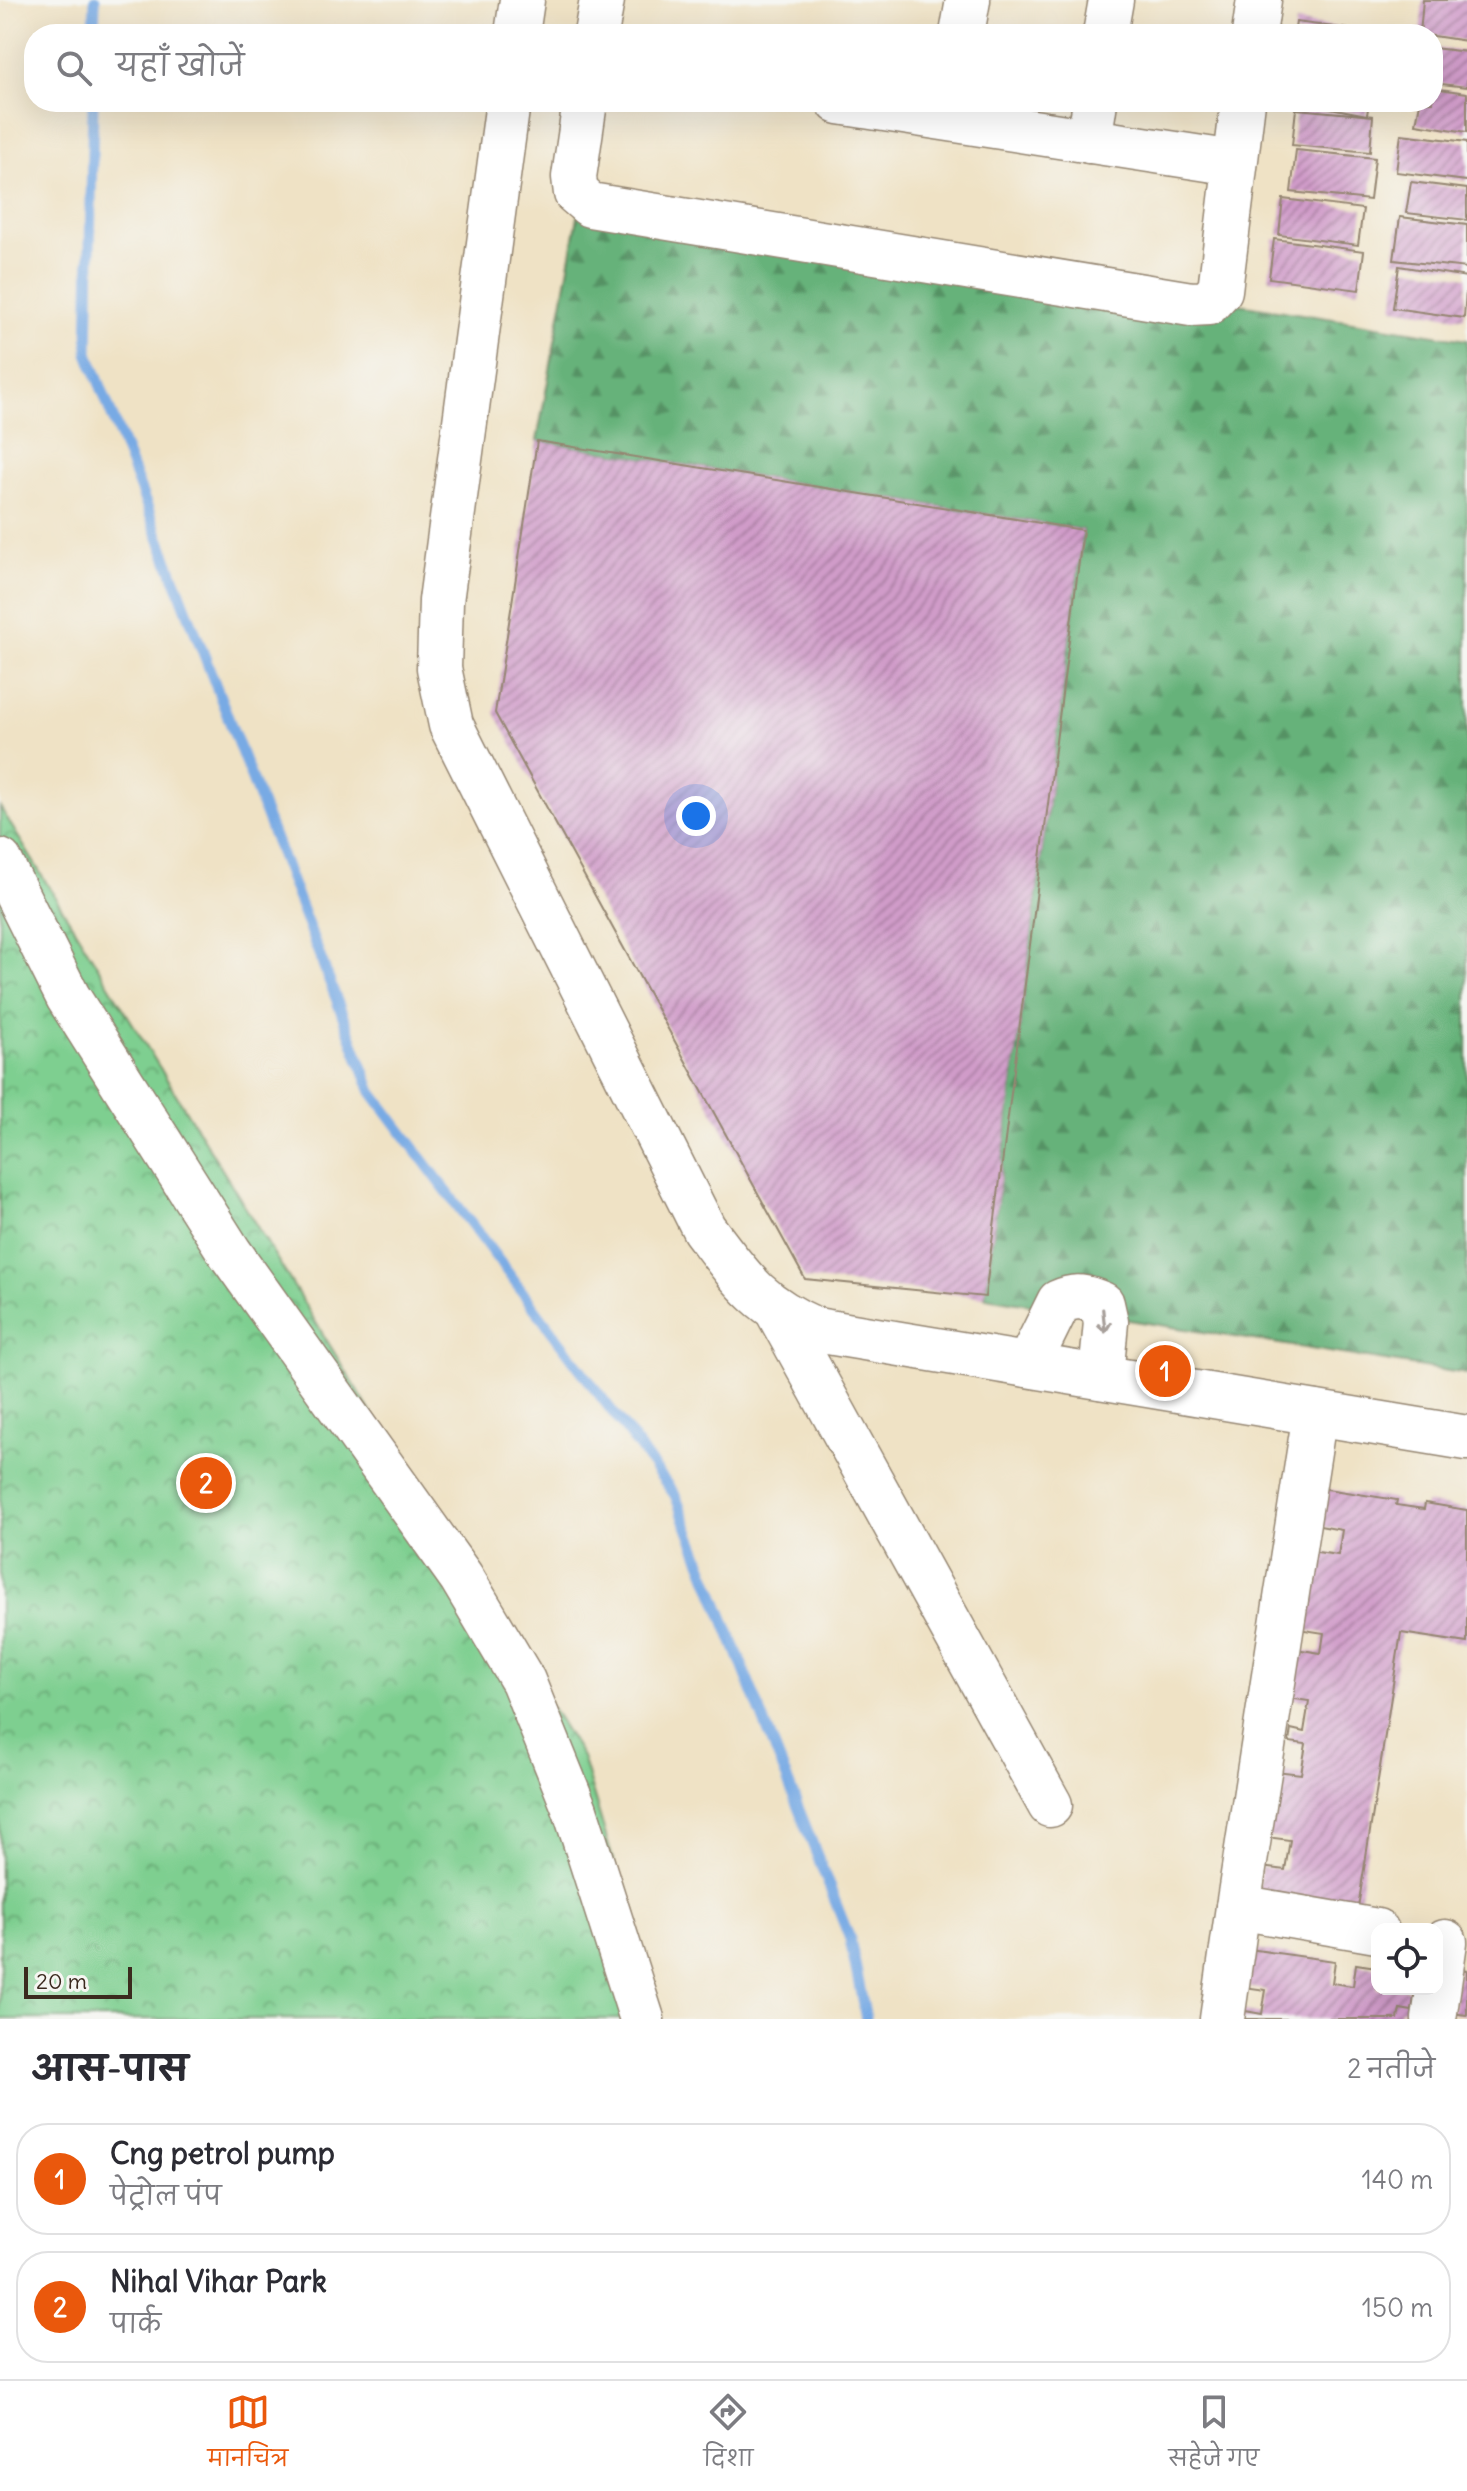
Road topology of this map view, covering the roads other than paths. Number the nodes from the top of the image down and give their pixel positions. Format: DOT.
graph roads {
  1 [pos="522,0"];
  2 [pos="602,0"];
  3 [pos="968,0"];
  4 [pos="1111,0"];
  5 [pos="1259,0"];
  6 [pos="518,24"];
  7 [pos="598,24"];
  8 [pos="964,24"];
  9 [pos="1107,24"];
  10 [pos="1255,24"];
  11 [pos="507,112"];
  12 [pos="584,112"];
  13 [pos="975,112"];
  14 [pos="1242,112"];
  15 [pos="1092,121"];
  16 [pos="1234,163"];
  17 [pos="0,861"];
  18 [pos="779,1314"];
  19 [pos="1028,1365"];
  20 [pos="1101,1377"];
  21 [pos="1315,1413"];
  22 [pos="1467,1438"];
  23 [pos="1050,1805"];
  24 [pos="1238,1907"];
  25 [pos="1371,1930"];
  26 [pos="1450,1943"];
  27 [pos="642,2019"];
  28 [pos="1222,2019"];
  29 [pos="1434,2019"];
  1 -- 6 [label="street"];
  2 -- 7 [label="street"];
  3 -- 8 [label="street"];
  4 -- 9 [label="street"];
  5 -- 10 [label="street"];
  11 -- 18 [label="street"];
  12 -- 16 [label="street"];
  13 -- 15 [label="street"];
  14 -- 16 [label="street"];
  15 -- 16 [label="street"];
  17 -- 27 [label="street"];
  18 -- 19 [label="street"];
  18 -- 23 [label="street"];
  19 -- 20 [label="street"];
  19 -- 20 [label="street, one-way"];
  20 -- 21 [label="street"];
  21 -- 22 [label="street"];
  21 -- 24 [label="street"];
  24 -- 25 [label="street"];
  24 -- 28 [label="street"];
  26 -- 29 [label="street"];
}
